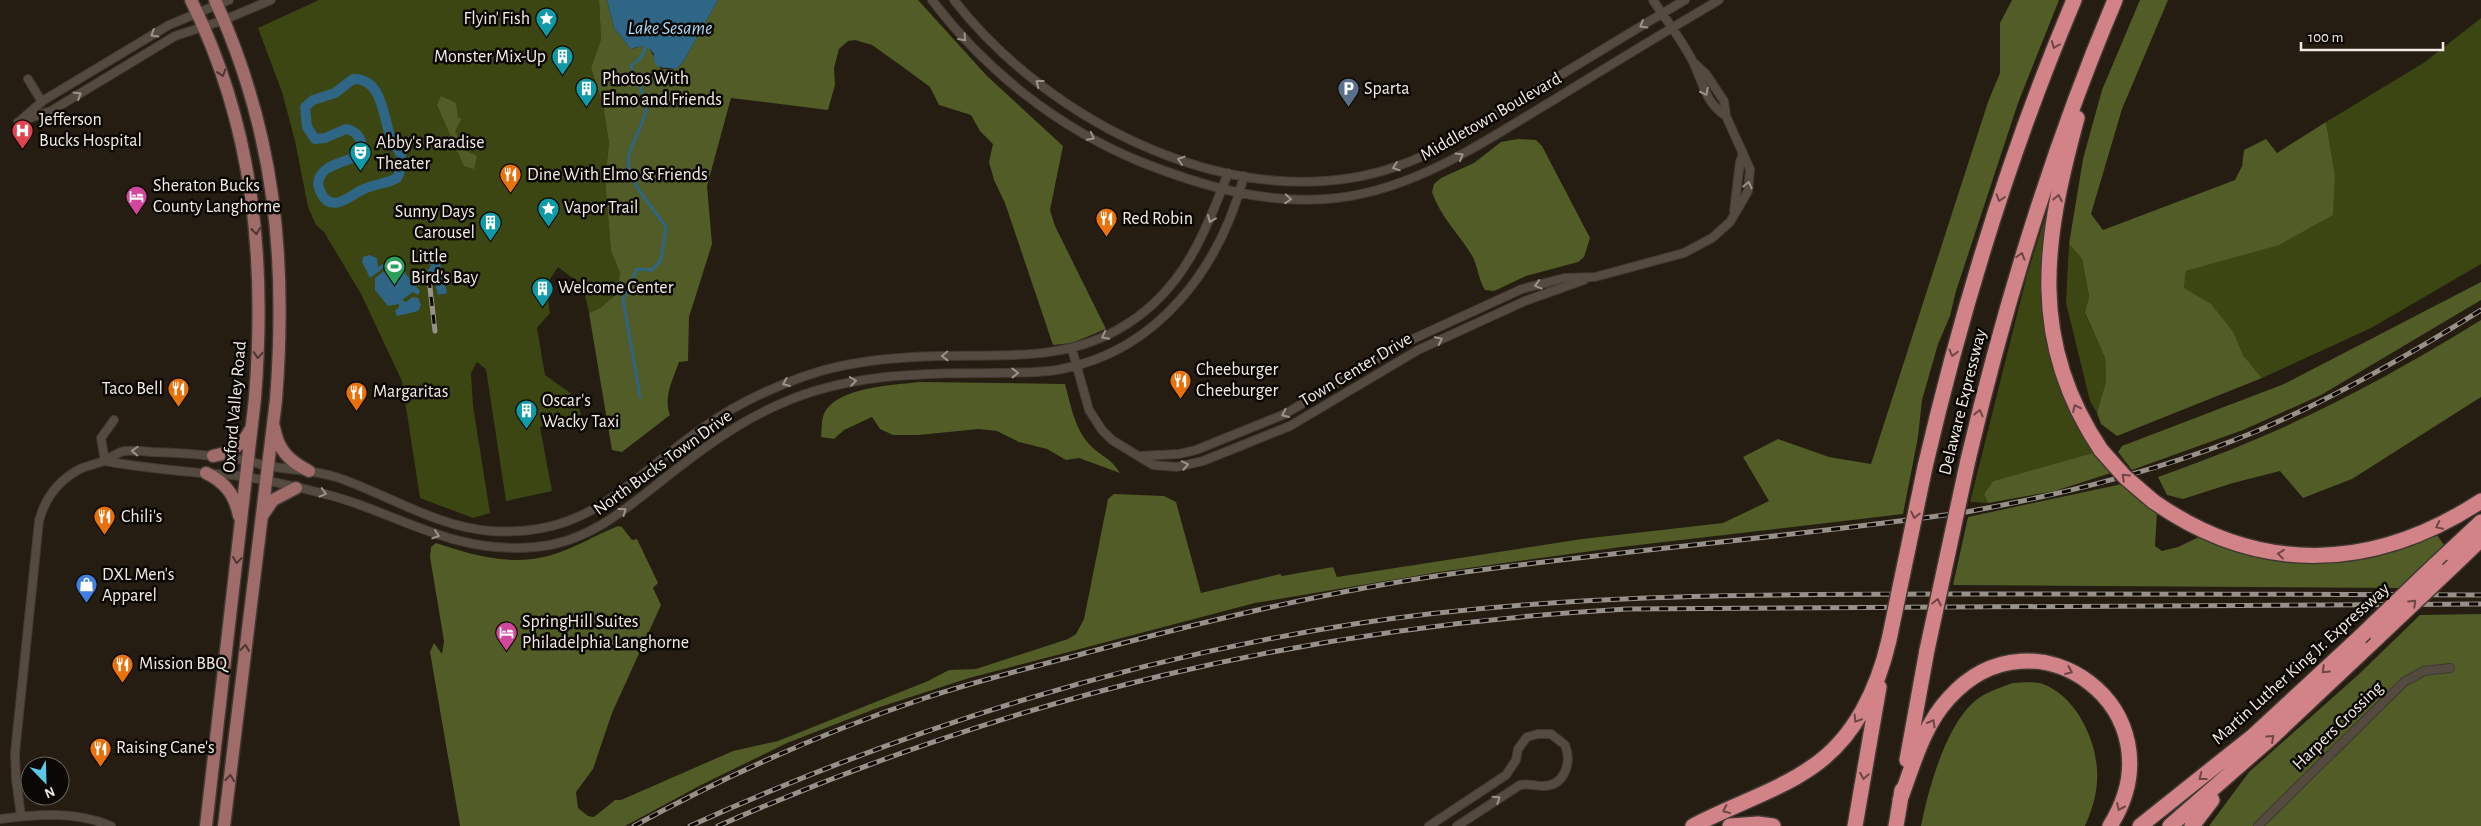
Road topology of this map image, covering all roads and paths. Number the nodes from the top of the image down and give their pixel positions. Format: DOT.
graph roads {
  1 [pos="192,0"];
  2 [pos="229,0"];
  3 [pos="271,0"];
  4 [pos="932,0"];
  5 [pos="954,0"];
  6 [pos="1653,0"];
  7 [pos="1685,0"];
  8 [pos="1719,0"];
  9 [pos="2074,0"];
  10 [pos="2116,0"];
  11 [pos="216,2"];
  12 [pos="198,13"];
  13 [pos="1662,14"];
  14 [pos="224,20"];
  15 [pos="204,28"];
  16 [pos="1671,28"];
  17 [pos="2099,38"];
  18 [pos="1693,62"];
  19 [pos="28,79"];
  20 [pos="42,102"];
  21 [pos="1726,116"];
  22 [pos="1228,173"];
  23 [pos="1244,176"];
  24 [pos="1222,189"];
  25 [pos="1240,192"];
  26 [pos="1586,279"];
  27 [pos="1072,349"];
  28 [pos="1076,365"];
  29 [pos="114,420"];
  30 [pos="273,422"];
  31 [pos="252,425"];
  32 [pos="213,456"];
  33 [pos="1139,456"];
  34 [pos="248,460"];
  35 [pos="105,461"];
  36 [pos="266,466"];
  37 [pos="309,471"];
  38 [pos="206,473"];
  39 [pos="246,476"];
  40 [pos="264,482"];
  41 [pos="296,488"];
  42 [pos="2481,501"];
  43 [pos="260,521"];
  44 [pos="2481,522"];
  45 [pos="241,524"];
  46 [pos="2481,539"];
  47 [pos="1884,659"];
  48 [pos="2450,668"];
  49 [pos="2235,770"];
  50 [pos="1900,800"];
  51 [pos="21,816"];
  52 [pos="0,820"];
  53 [pos="206,820"];
  54 [pos="111,826"];
  55 [pos="200,826"];
  56 [pos="224,826"];
  57 [pos="1429,826"];
  58 [pos="1457,826"];
  59 [pos="1693,826"];
  60 [pos="1730,826"];
  61 [pos="1773,826"];
  62 [pos="1855,826"];
  63 [pos="1896,826"];
  64 [pos="2110,826"];
  65 [pos="2140,826"];
  66 [pos="2170,826"];
  67 [pos="2192,826"];
  68 [pos="2258,826"];
  1 -- 12 [label="main road, Oxford Valley Road"];
  2 -- 11 [label="street"];
  3 -- 14 [label="street"];
  4 -- 24 [label="street, Middletown Boulevard, one-way"];
  22 -- 5 [label="street, Middletown Boulevard, one-way"];
  6 -- 13 [label="street, Town Center Drive"];
  7 -- 13 [label="street, Middletown Boulevard"];
  8 -- 16 [label="street, Middletown Boulevard"];
  9 -- 47 [label="highway, Delaware Expressway, one-way, bridge"];
  10 -- 17 [label="highway, Delaware Expressway"];
  11 -- 12 [label="street"];
  11 -- 14 [label="main road, Oxford Valley Road"];
  12 -- 15 [label="main road, Oxford Valley Road"];
  12 -- 20 [label="street, one-way"];
  13 -- 16 [label="street, Town Center Drive"];
  13 -- 23 [label="street, Middletown Boulevard, one-way"];
  14 -- 15 [label="street"];
  14 -- 30 [label="main road, Oxford Valley Road"];
  20 -- 15 [label="street, one-way"];
  15 -- 31 [label="main road, Oxford Valley Road, one-way"];
  16 -- 18 [label="street, Town Center Drive"];
  25 -- 16 [label="street, Middletown Boulevard, one-way"];
  42 -- 17 [label="highway, one-way, bridge"];
  50 -- 17 [label="highway, Delaware Expressway, one-way, bridge"];
  18 -- 21 [label="street, Town Center Drive, one-way"];
  18 -- 21 [label="street, Town Center Drive"];
  19 -- 20 [label="street"];
  21 -- 26 [label="street, Town Center Drive"];
  22 -- 23 [label="street, Middletown Boulevard"];
  22 -- 24 [label="street, North Bucks Town Drive"];
  23 -- 25 [label="street, North Bucks Town Drive"];
  24 -- 25 [label="street, Middletown Boulevard"];
  24 -- 27 [label="street, North Bucks Town Drive, one-way"];
  25 -- 28 [label="street, North Bucks Town Drive"];
  26 -- 33 [label="street, Town Center Drive, one-way"];
  33 -- 26 [label="street, Town Center Drive, one-way"];
  27 -- 28 [label="street, Town Center Drive"];
  27 -- 37 [label="street, North Bucks Town Drive, one-way"];
  28 -- 33 [label="street, Town Center Drive"];
  41 -- 28 [label="street, North Bucks Town Drive, one-way"];
  29 -- 35 [label="street"];
  30 -- 36 [label="main road, Oxford Valley Road"];
  30 -- 37 [label="main road"];
  31 -- 32 [label="main road"];
  31 -- 34 [label="main road, Oxford Valley Road"];
  32 -- 34 [label="street, North Bucks Town Drive"];
  32 -- 35 [label="street, North Bucks Town Drive, one-way"];
  34 -- 36 [label="street, North Bucks Town Drive"];
  34 -- 39 [label="main road, Oxford Valley Road"];
  35 -- 38 [label="street, North Bucks Town Drive"];
  35 -- 51 [label="street, North Bucks Town Drive"];
  36 -- 37 [label="street, North Bucks Town Drive"];
  36 -- 40 [label="main road, Oxford Valley Road"];
  38 -- 39 [label="street, North Bucks Town Drive"];
  38 -- 45 [label="main road"];
  39 -- 40 [label="street, North Bucks Town Drive"];
  39 -- 45 [label="main road, Oxford Valley Road"];
  40 -- 41 [label="street, North Bucks Town Drive"];
  40 -- 43 [label="main road, Oxford Valley Road"];
  41 -- 43 [label="main road"];
  56 -- 43 [label="main road, Oxford Valley Road, one-way"];
  44 -- 65 [label="highway, Martin Luther King Jr. Expressway, one-way, bridge"];
  45 -- 53 [label="main road, Oxford Valley Road, one-way"];
  49 -- 46 [label="highway, Martin Luther King Jr. Expressway, one-way, bridge"];
  47 -- 59 [label="highway, one-way"];
  47 -- 62 [label="highway, one-way"];
  48 -- 68 [label="street, Harpers Crossing"];
  49 -- 66 [label="highway, Martin Luther King Jr. Expressway"];
  49 -- 67 [label="highway"];
  50 -- 63 [label="highway, Delaware Expressway"];
  50 -- 64 [label="highway, one-way"];
  51 -- 52 [label="street"];
  51 -- 54 [label="street"];
  53 -- 55 [label="main road"];
  58 -- 57 [label="street, one-way"];
  60 -- 61 [label="highway"];
}
